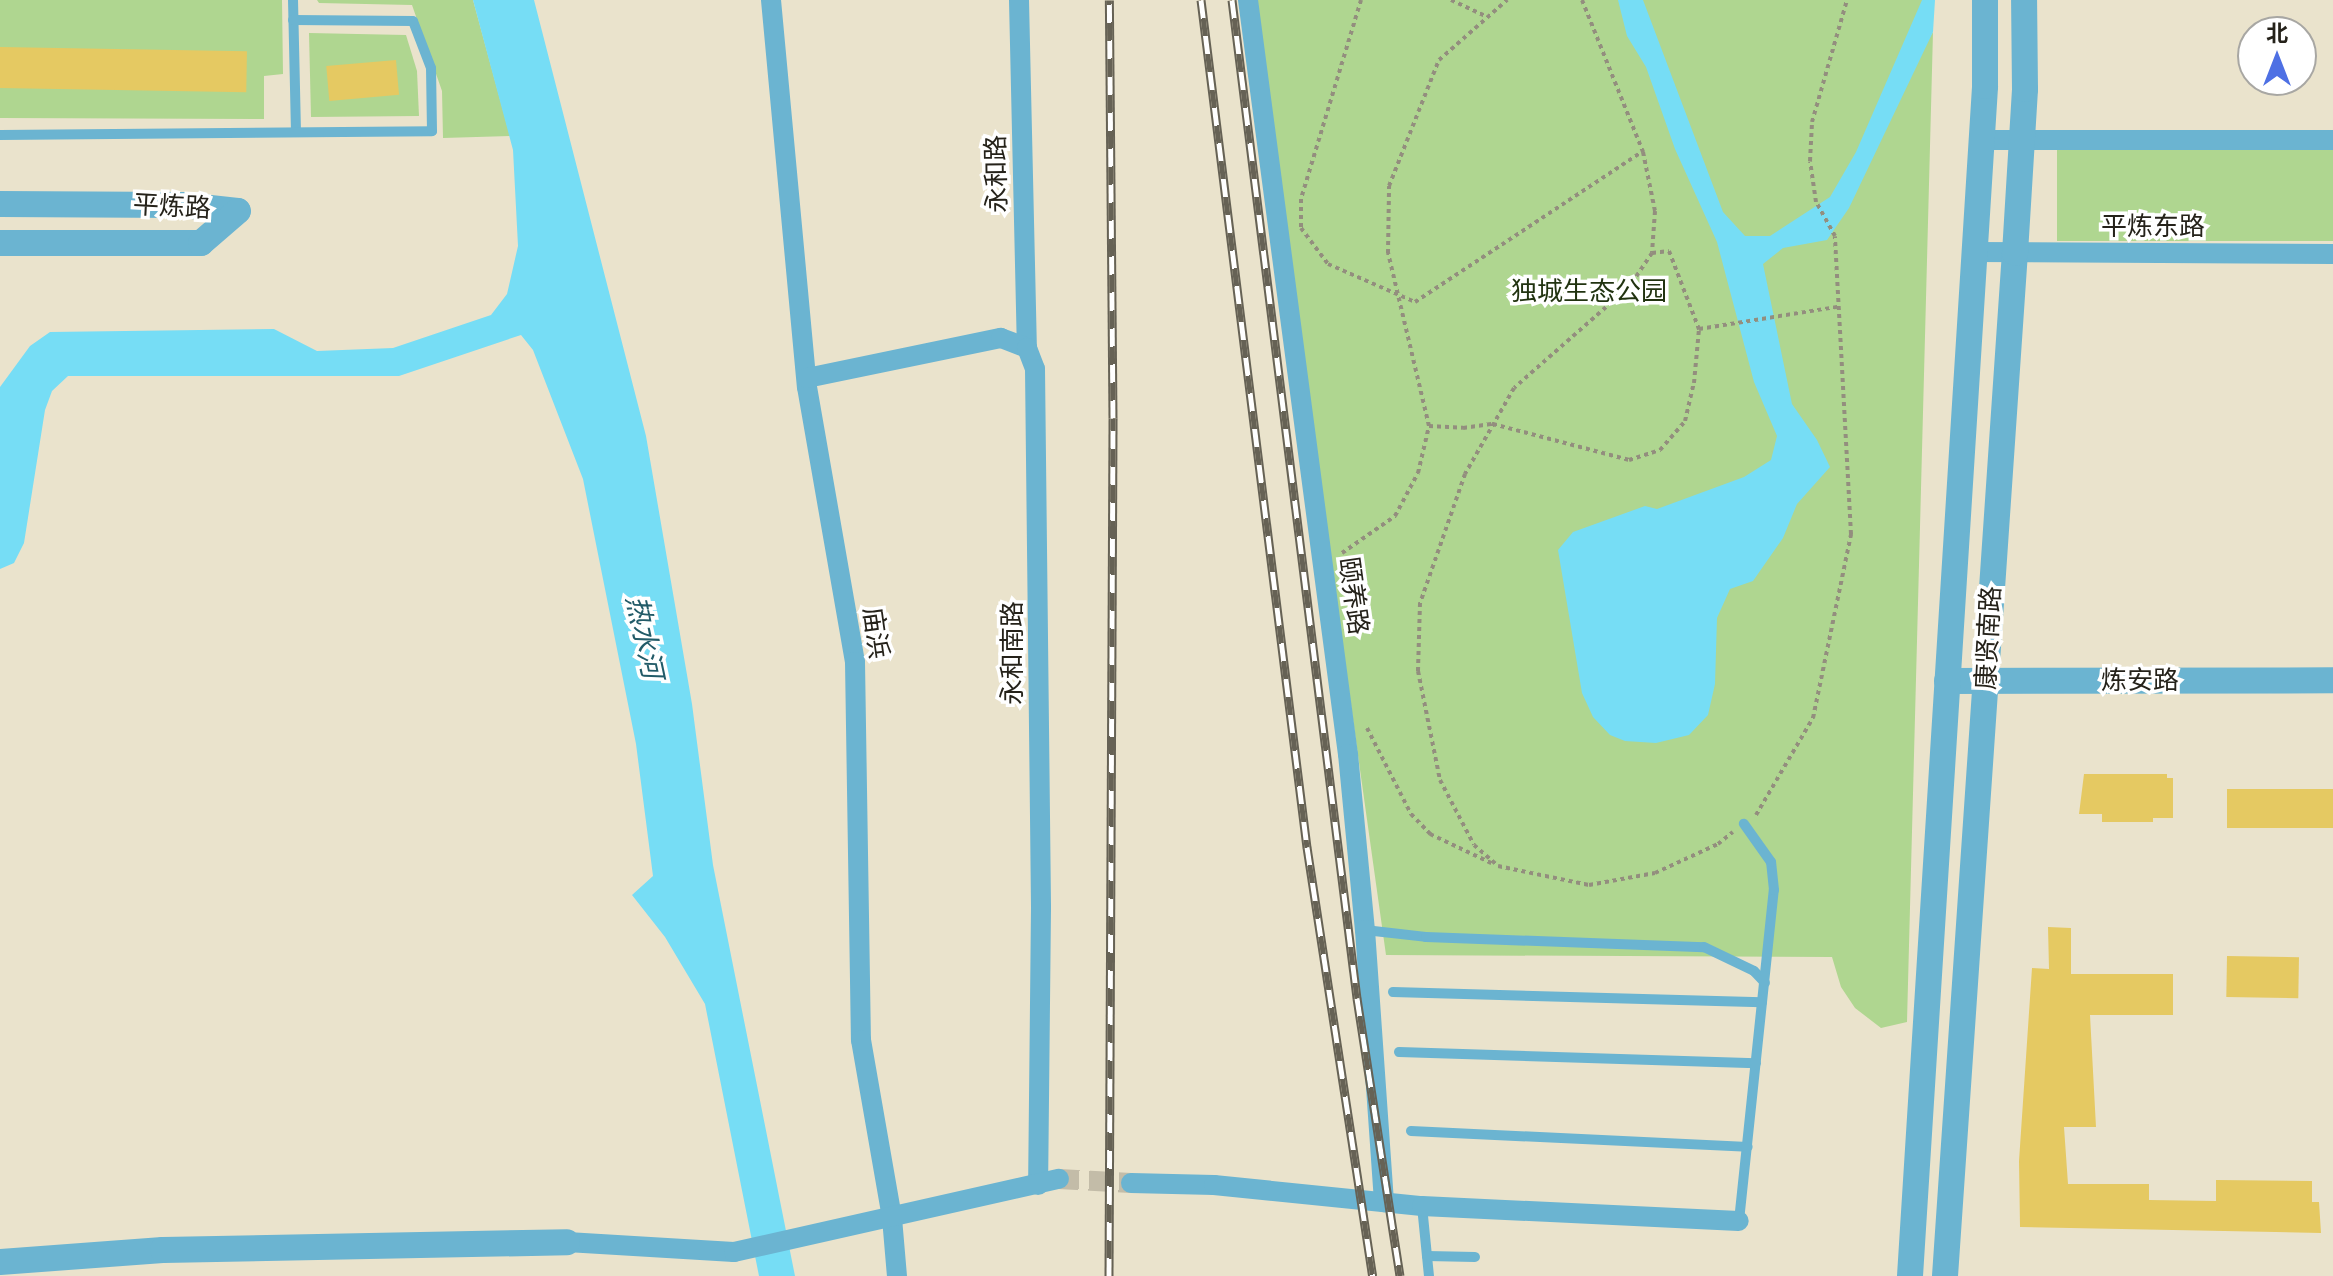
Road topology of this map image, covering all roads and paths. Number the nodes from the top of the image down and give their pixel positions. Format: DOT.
graph roads {
  1 [pos="293,0"];
  2 [pos="771,0"];
  3 [pos="1019,0"];
  4 [pos="1248,0"];
  5 [pos="1361,0"];
  6 [pos="1451,0"];
  7 [pos="1507,0"];
  8 [pos="1582,0"];
  9 [pos="1847,0"];
  10 [pos="1985,0"];
  11 [pos="2024,0"];
  12 [pos="1487,17"];
  13 [pos="293,20"];
  14 [pos="296,132"];
  15 [pos="0,135"];
  16 [pos="1981,140"];
  17 [pos="2022,140"];
  18 [pos="2333,140"];
  19 [pos="1643,152"];
  20 [pos="0,204"];
  21 [pos="0,243"];
  22 [pos="1973,252"];
  23 [pos="1652,253"];
  24 [pos="2015,253"];
  25 [pos="2333,254"];
  26 [pos="1395,295"];
  27 [pos="1837,307"];
  28 [pos="1699,329"];
  29 [pos="1027,348"];
  30 [pos="807,378"];
  31 [pos="1493,424"];
  32 [pos="1429,426"];
  33 [pos="1344,567"];
  34 [pos="2333,680"];
  35 [pos="1947,681"];
  36 [pos="1987,681"];
  37 [pos="1365,717"];
  38 [pos="1744,824"];
  39 [pos="1498,866"];
  40 [pos="1365,930"];
  41 [pos="1765,983"];
  42 [pos="1393,992"];
  43 [pos="1762,1002"];
  44 [pos="1399,1052"];
  45 [pos="1756,1063"];
  46 [pos="1411,1131"];
  47 [pos="1748,1147"];
  48 [pos="1059,1179"];
  49 [pos="1131,1183"];
  50 [pos="1038,1185"];
  51 [pos="1384,1202"];
  52 [pos="1422,1206"];
  53 [pos="892,1218"];
  54 [pos="1739,1221"];
  55 [pos="567,1242"];
  56 [pos="1427,1256"];
  57 [pos="1475,1257"];
  58 [pos="0,1262"];
  59 [pos="897,1276"];
  60 [pos="1429,1276"];
  61 [pos="1910,1276"];
  62 [pos="1945,1276"];
  1 -- 13 [label="lane"];
  2 -- 30 [label="street, 庙浜"];
  3 -- 29 [label="street, 永和路"];
  4 -- 40 [label="street, 颐养路"];
  5 -- 26 [label="path"];
  6 -- 12 [label="path"];
  7 -- 12 [label="path"];
  8 -- 19 [label="path"];
  9 -- 27 [label="path"];
  10 -- 16 [label="street, 康贤南路"];
  11 -- 17 [label="street, 康贤南路"];
  12 -- 26 [label="path"];
  13 -- 14 [label="lane"];
  13 -- 14 [label="lane"];
  14 -- 15 [label="lane"];
  16 -- 17 [label="street"];
  16 -- 22 [label="street, 康贤南路"];
  17 -- 18 [label="street"];
  17 -- 24 [label="street, 康贤南路"];
  19 -- 23 [label="path"];
  19 -- 26 [label="path"];
  20 -- 21 [label="street, 平炼路"];
  22 -- 24 [label="street, 平炼东路"];
  22 -- 35 [label="street, 康贤南路"];
  23 -- 28 [label="path"];
  23 -- 31 [label="path"];
  24 -- 25 [label="street, 平炼东路"];
  24 -- 36 [label="street, 康贤南路"];
  26 -- 32 [label="path"];
  27 -- 28 [label="path"];
  27 -- 38 [label="path"];
  28 -- 31 [label="path"];
  29 -- 30 [label="street"];
  29 -- 50 [label="street, 永和南路"];
  30 -- 53 [label="street, 庙浜"];
  31 -- 32 [label="path"];
  31 -- 39 [label="path"];
  32 -- 33 [label="path"];
  34 -- 36 [label="street, 炼安路"];
  35 -- 36 [label="street, 炼安路"];
  35 -- 61 [label="street, 康贤南路"];
  36 -- 62 [label="street, 康贤南路"];
  37 -- 39 [label="path"];
  38 -- 39 [label="path"];
  38 -- 41 [label="lane"];
  40 -- 41 [label="lane"];
  40 -- 51 [label="street, 颐养路"];
  41 -- 43 [label="lane"];
  42 -- 43 [label="lane"];
  43 -- 45 [label="lane"];
  44 -- 45 [label="lane"];
  45 -- 47 [label="lane"];
  46 -- 47 [label="lane"];
  47 -- 54 [label="lane"];
  48 -- 50 [label="street"];
  49 -- 51 [label="street"];
  50 -- 53 [label="street"];
  51 -- 52 [label="street"];
  52 -- 54 [label="street"];
  52 -- 56 [label="lane"];
  53 -- 55 [label="street"];
  53 -- 59 [label="street, 庙浜"];
  55 -- 58 [label="street"];
  56 -- 57 [label="lane"];
  56 -- 60 [label="lane"];
}
